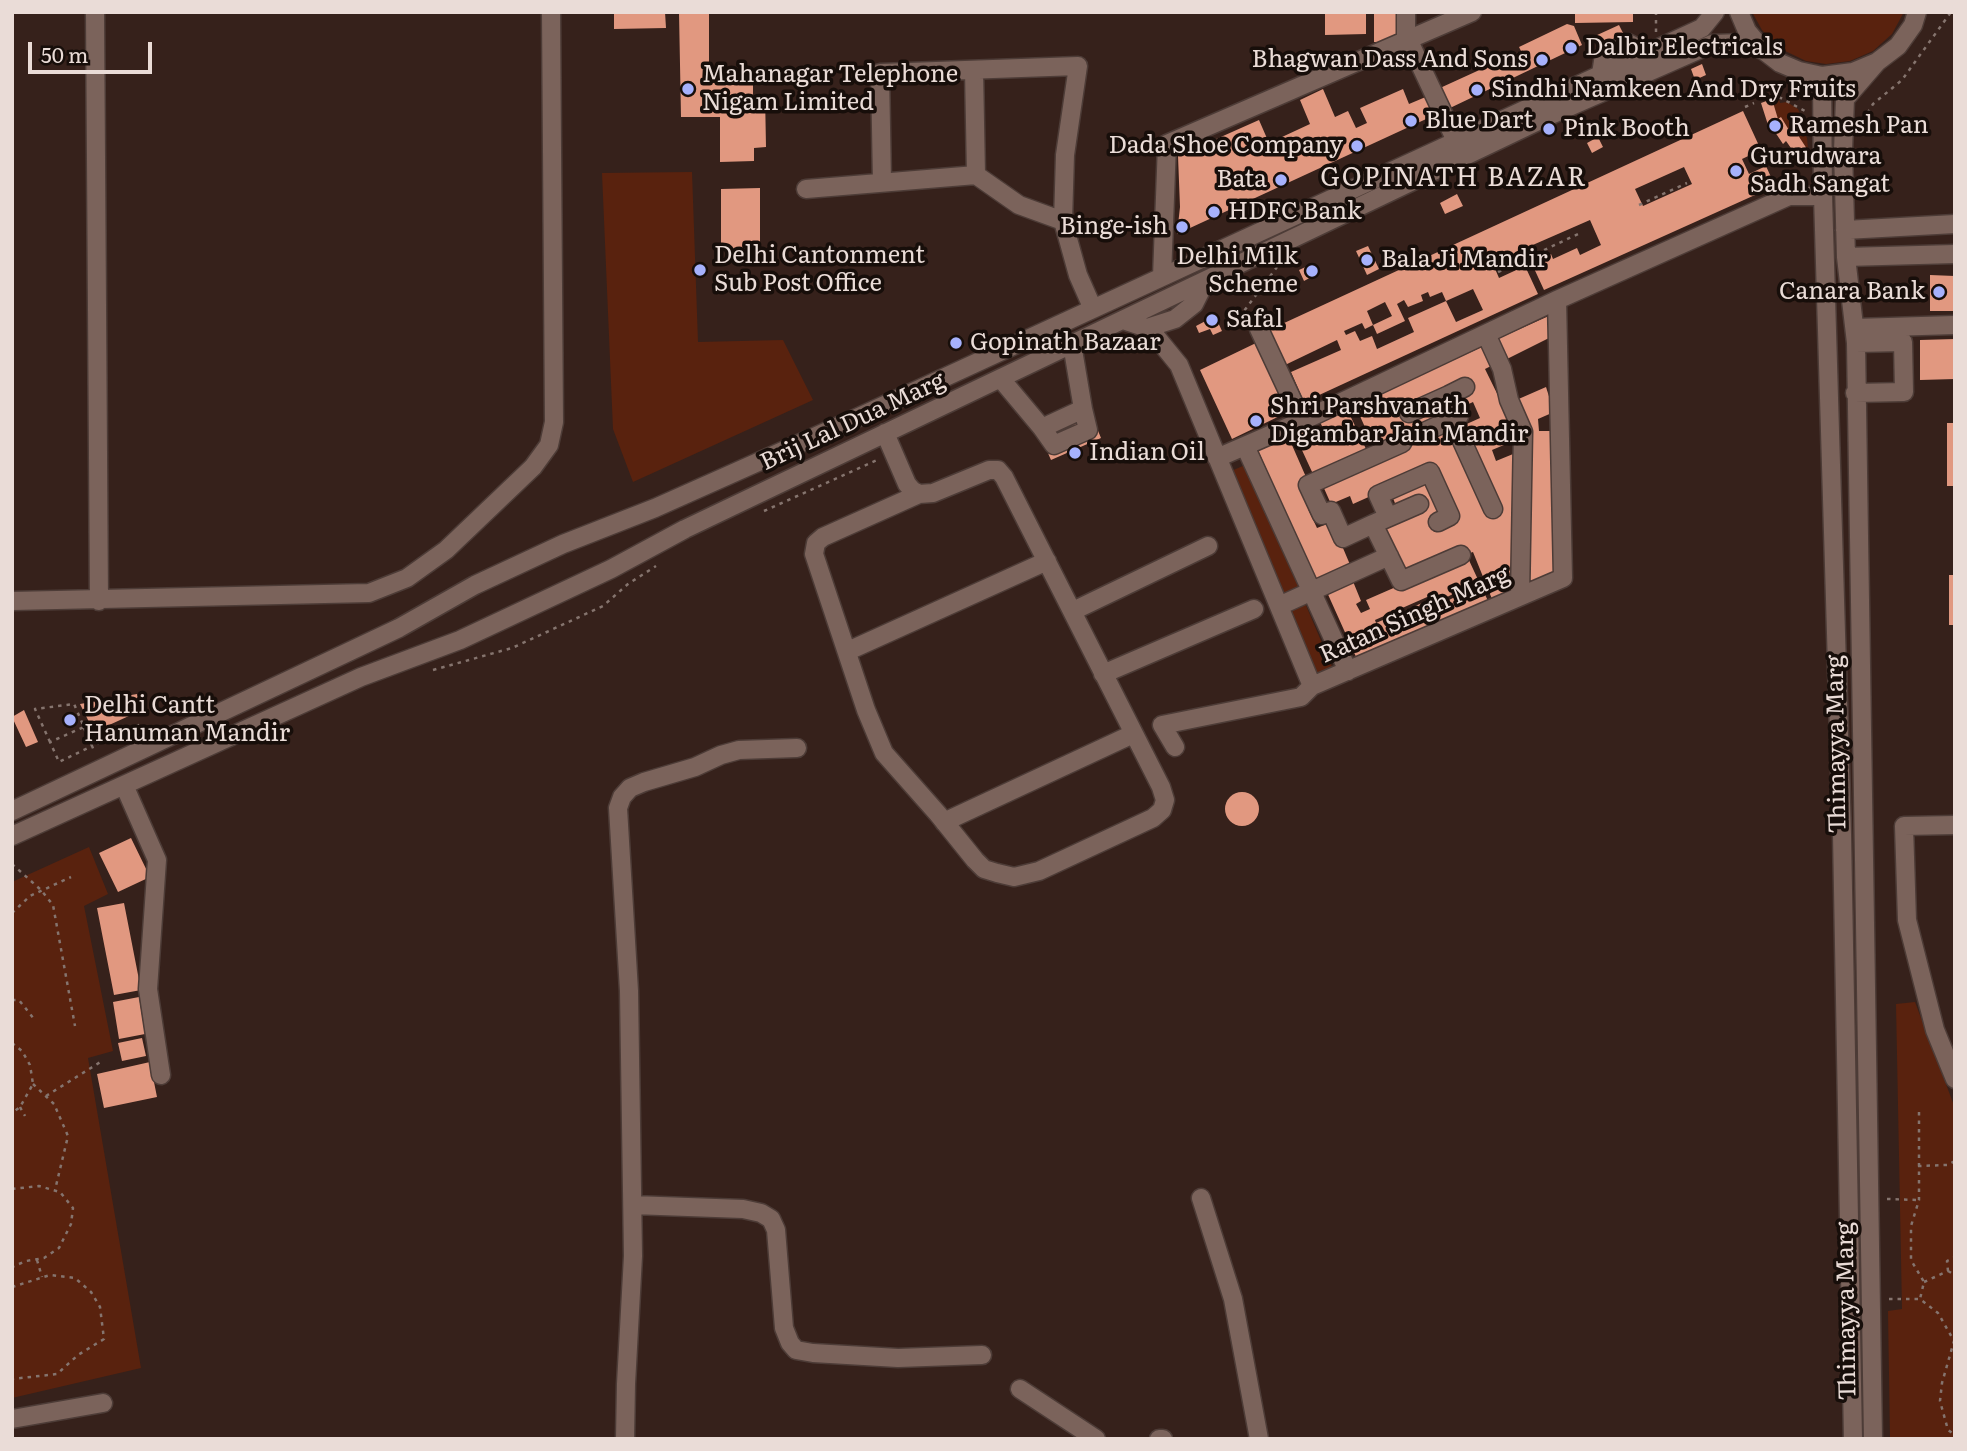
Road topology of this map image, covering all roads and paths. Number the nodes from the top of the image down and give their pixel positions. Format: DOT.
graph roads {
  1 [pos="95,12"];
  2 [pos="551,12"];
  3 [pos="1406,12"];
  4 [pos="1472,12"];
  5 [pos="1715,12"];
  6 [pos="1739,12"];
  7 [pos="1918,16"];
  8 [pos="1408,41"];
  9 [pos="1763,50"];
  10 [pos="1878,62"];
  11 [pos="974,70"];
  12 [pos="1822,76"];
  13 [pos="1754,103"];
  14 [pos="1745,107"];
  15 [pos="1456,141"];
  16 [pos="976,175"];
  17 [pos="881,182"];
  18 [pos="1687,183"];
  19 [pos="806,189"];
  20 [pos="1823,196"];
  21 [pos="1639,205"];
  22 [pos="1063,221"];
  23 [pos="1955,224"];
  24 [pos="1846,230"];
  25 [pos="1578,234"];
  26 [pos="1955,254"];
  27 [pos="1846,257"];
  28 [pos="1283,264"];
  29 [pos="1498,271"];
  30 [pos="1162,277"];
  31 [pos="1206,280"];
  32 [pos="1557,300"];
  33 [pos="1093,309"];
  34 [pos="1123,320"];
  35 [pos="1955,326"];
  36 [pos="1255,327"];
  37 [pos="1147,328"];
  38 [pos="1486,334"];
  39 [pos="1855,336"];
  40 [pos="1072,344"];
  41 [pos="1001,379"];
  42 [pos="1465,387"];
  43 [pos="1855,393"];
  44 [pos="1449,395"];
  45 [pos="1409,413"];
  46 [pos="1461,415"];
  47 [pos="1303,421"];
  48 [pos="885,433"];
  49 [pos="1245,446"];
  50 [pos="1217,458"];
  51 [pos="919,494"];
  52 [pos="1419,504"];
  53 [pos="1493,509"];
  54 [pos="1381,521"];
  55 [pos="1437,522"];
  56 [pos="1208,546"];
  57 [pos="1461,555"];
  58 [pos="1389,556"];
  59 [pos="1047,561"];
  60 [pos="1313,592"];
  61 [pos="1520,596"];
  62 [pos="12,601"];
  63 [pos="99,601"];
  64 [pos="1279,606"];
  65 [pos="1254,609"];
  66 [pos="1073,611"];
  67 [pos="848,651"];
  68 [pos="1348,671"];
  69 [pos="1102,674"];
  70 [pos="1312,687"];
  71 [pos="141,724"];
  72 [pos="84,727"];
  73 [pos="1133,734"];
  74 [pos="50,742"];
  75 [pos="92,746"];
  76 [pos="1175,747"];
  77 [pos="797,748"];
  78 [pos="102,769"];
  79 [pos="124,785"];
  80 [pos="12,811"];
  81 [pos="944,822"];
  82 [pos="1955,825"];
  83 [pos="1863,833"];
  84 [pos="1842,834"];
  85 [pos="12,836"];
  86 [pos="12,864"];
  87 [pos="71,877"];
  88 [pos="41,890"];
  89 [pos="12,913"];
  90 [pos="12,1000"];
  91 [pos="34,1018"];
  92 [pos="75,1026"];
  93 [pos="12,1043"];
  94 [pos="102,1061"];
  95 [pos="161,1075"];
  96 [pos="1955,1079"];
  97 [pos="33,1084"];
  98 [pos="46,1096"];
  99 [pos="20,1107"];
  100 [pos="1919,1112"];
  101 [pos="12,1113"];
  102 [pos="25,1116"];
  103 [pos="1955,1161"];
  104 [pos="1918,1166"];
  105 [pos="12,1189"];
  106 [pos="55,1191"];
  107 [pos="1201,1198"];
  108 [pos="1870,1200"];
  109 [pos="1919,1200"];
  110 [pos="633,1205"];
  111 [pos="1955,1257"];
  112 [pos="37,1259"];
  113 [pos="12,1267"];
  114 [pos="1948,1271"];
  115 [pos="1955,1275"];
  116 [pos="42,1277"];
  117 [pos="1924,1282"];
  118 [pos="12,1287"];
  119 [pos="1920,1299"];
  120 [pos="1872,1300"];
  121 [pos="982,1355"];
  122 [pos="12,1379"];
  123 [pos="1020,1389"];
  124 [pos="103,1403"];
  125 [pos="12,1419"];
  126 [pos="1955,1435"];
  127 [pos="625,1439"];
  128 [pos="1096,1439"];
  129 [pos="1259,1439"];
  130 [pos="1853,1439"];
  131 [pos="1873,1439"];
  1 -- 63 [label="street"];
  2 -- 63 [label="street"];
  3 -- 8 [label="street"];
  4 -- 8 [label="street"];
  5 -- 15 [label="street, Brij Lal Dua Marg"];
  6 -- 9 [label="street"];
  7 -- 10 [label="street, Thimayya Marg"];
  8 -- 15 [label="street"];
  8 -- 30 [label="street"];
  9 -- 12 [label="street"];
  9 -- 31 [label="street, Brij Lal Dua Marg"];
  10 -- 12 [label="street"];
  10 -- 24 [label="street, Thimayya Marg"];
  11 -- 16 [label="street"];
  11 -- 17 [label="street"];
  11 -- 22 [label="street"];
  12 -- 20 [label="street, Thimayya Marg"];
  13 -- 14 [label="path"];
  15 -- 30 [label="street, Brij Lal Dua Marg"];
  16 -- 17 [label="street"];
  16 -- 22 [label="street"];
  17 -- 19 [label="street"];
  18 -- 21 [label="path"];
  20 -- 32 [label="street"];
  20 -- 84 [label="street, Thimayya Marg"];
  22 -- 33 [label="street"];
  23 -- 24 [label="street"];
  24 -- 27 [label="street, Thimayya Marg"];
  25 -- 29 [label="path"];
  26 -- 27 [label="street"];
  27 -- 39 [label="street, Thimayya Marg"];
  28 -- 36 [label="path"];
  30 -- 33 [label="street, Brij Lal Dua Marg"];
  31 -- 34 [label="street, Brij Lal Dua Marg"];
  31 -- 37 [label="street"];
  32 -- 38 [label="street"];
  32 -- 61 [label="street, Ratan Singh Marg"];
  33 -- 78 [label="street, Brij Lal Dua Marg"];
  34 -- 37 [label="street"];
  34 -- 40 [label="street, Brij Lal Dua Marg"];
  35 -- 39 [label="street"];
  36 -- 47 [label="street"];
  37 -- 50 [label="street, Ratan Singh Marg"];
  38 -- 47 [label="street"];
  38 -- 61 [label="street"];
  39 -- 43 [label="street, Thimayya Marg"];
  39 -- 43 [label="street"];
  40 -- 41 [label="street, Brij Lal Dua Marg"];
  40 -- 41 [label="street"];
  41 -- 48 [label="street, Brij Lal Dua Marg"];
  42 -- 44 [label="street"];
  43 -- 83 [label="street, Thimayya Marg"];
  44 -- 45 [label="street"];
  44 -- 46 [label="street"];
  46 -- 53 [label="street"];
  46 -- 54 [label="street"];
  47 -- 49 [label="street"];
  48 -- 51 [label="street"];
  48 -- 79 [label="street, Brij Lal Dua Marg"];
  49 -- 50 [label="street"];
  49 -- 60 [label="street"];
  50 -- 64 [label="street, Ratan Singh Marg"];
  51 -- 59 [label="street"];
  51 -- 67 [label="street"];
  52 -- 54 [label="street"];
  54 -- 55 [label="street"];
  54 -- 58 [label="street"];
  56 -- 66 [label="street"];
  57 -- 58 [label="street"];
  58 -- 60 [label="street"];
  59 -- 66 [label="street"];
  59 -- 67 [label="street"];
  60 -- 64 [label="street"];
  60 -- 68 [label="street"];
  61 -- 68 [label="street, Ratan Singh Marg"];
  62 -- 63 [label="street"];
  64 -- 70 [label="street, Ratan Singh Marg"];
  65 -- 69 [label="street"];
  66 -- 69 [label="street"];
  67 -- 81 [label="street"];
  68 -- 70 [label="street, Ratan Singh Marg"];
  69 -- 73 [label="street"];
  70 -- 76 [label="street"];
  71 -- 75 [label="path"];
  72 -- 74 [label="path"];
  72 -- 74 [label="path"];
  72 -- 75 [label="path"];
  73 -- 81 [label="street"];
  73 -- 81 [label="street"];
  74 -- 75 [label="path"];
  75 -- 78 [label="path"];
  77 -- 110 [label="street"];
  78 -- 80 [label="street, Brij Lal Dua Marg"];
  79 -- 85 [label="street, Brij Lal Dua Marg"];
  79 -- 95 [label="street"];
  82 -- 96 [label="street"];
  83 -- 84 [label="street"];
  83 -- 108 [label="street, Thimayya Marg"];
  84 -- 130 [label="street, Thimayya Marg"];
  86 -- 88 [label="path"];
  87 -- 88 [label="path"];
  88 -- 89 [label="path"];
  88 -- 92 [label="path"];
  90 -- 91 [label="path"];
  93 -- 97 [label="path"];
  94 -- 98 [label="path"];
  97 -- 98 [label="path"];
  97 -- 99 [label="path"];
  98 -- 106 [label="path"];
  99 -- 101 [label="path"];
  99 -- 102 [label="path"];
  100 -- 104 [label="path"];
  103 -- 104 [label="path"];
  104 -- 109 [label="path"];
  105 -- 106 [label="path"];
  106 -- 112 [label="path"];
  107 -- 129 [label="street"];
  108 -- 109 [label="path"];
  108 -- 120 [label="street, Thimayya Marg"];
  109 -- 117 [label="path"];
  110 -- 121 [label="street"];
  110 -- 127 [label="street"];
  111 -- 114 [label="path"];
  112 -- 113 [label="path"];
  112 -- 116 [label="path"];
  114 -- 115 [label="path"];
  114 -- 117 [label="path"];
  116 -- 118 [label="path"];
  116 -- 122 [label="path"];
  117 -- 119 [label="path"];
  119 -- 120 [label="path"];
  119 -- 126 [label="path"];
  120 -- 131 [label="street, Thimayya Marg"];
  123 -- 128 [label="street"];
  124 -- 125 [label="street"];
}
